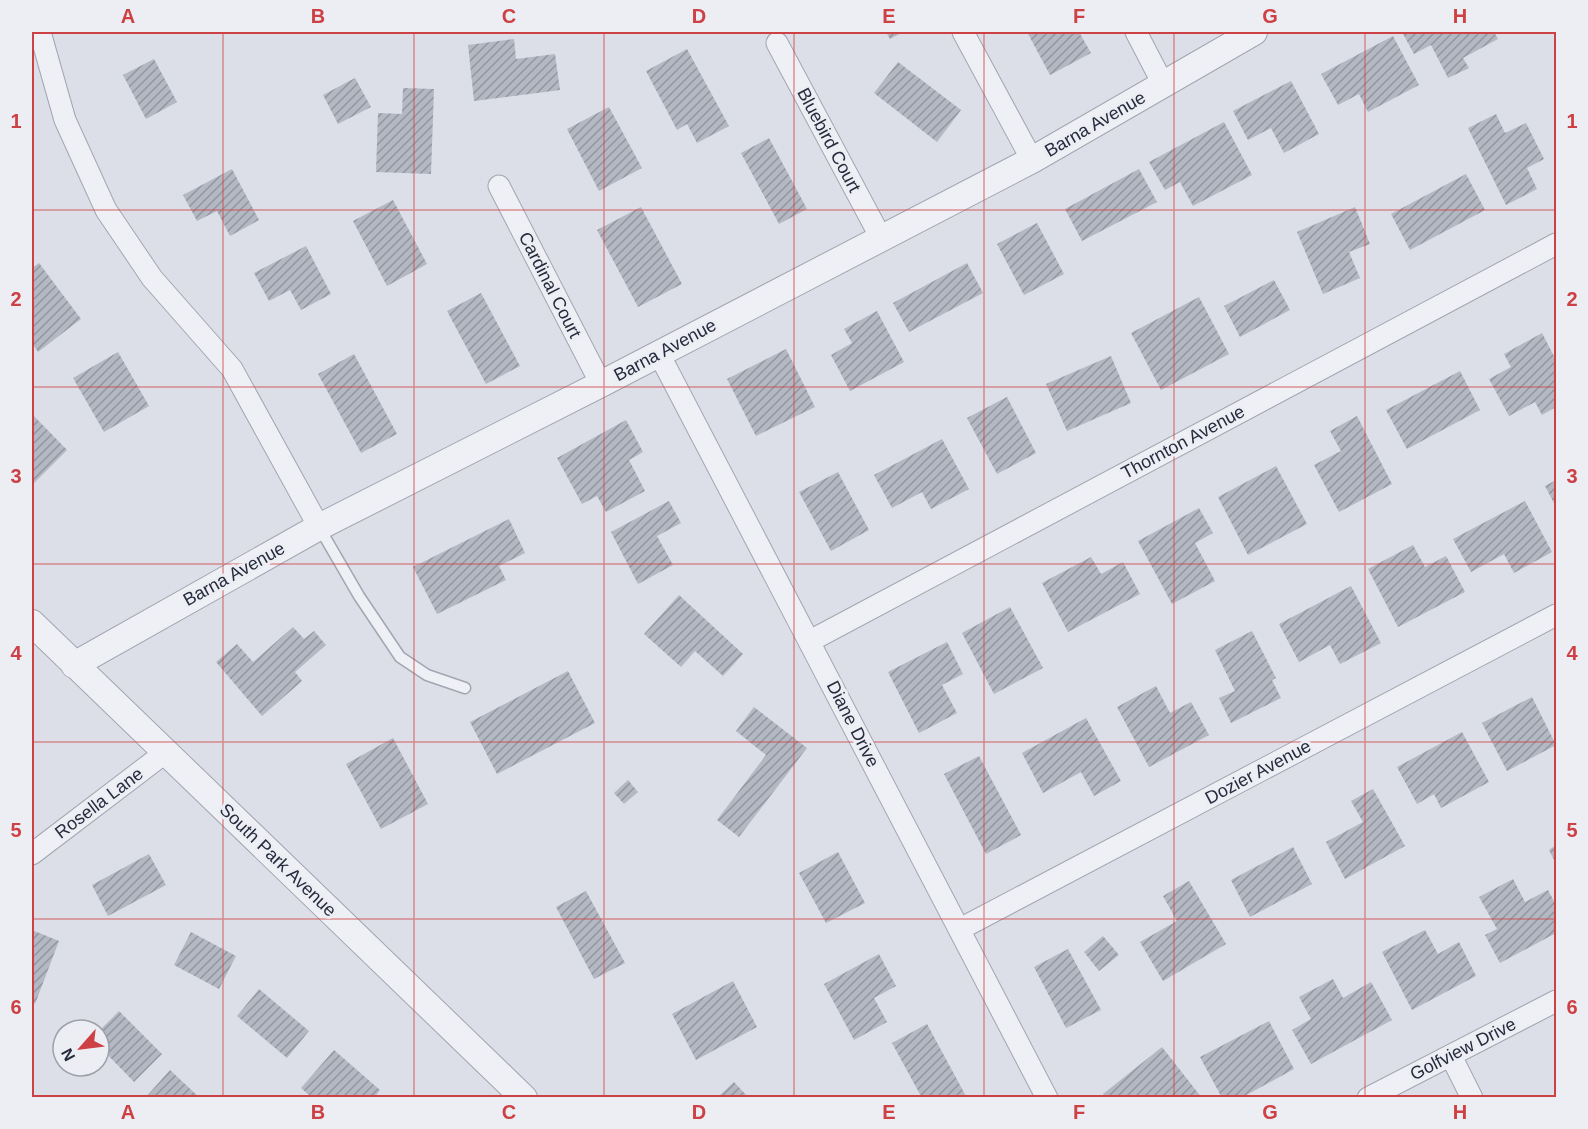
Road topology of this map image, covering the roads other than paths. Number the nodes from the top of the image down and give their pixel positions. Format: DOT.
graph roads {
  1 [pos="40,32"];
  2 [pos="963,32"];
  3 [pos="1136,32"];
  4 [pos="1254,32"];
  5 [pos="777,43"];
  6 [pos="1163,84"];
  7 [pos="1032,160"];
  8 [pos="499,186"];
  9 [pos="881,238"];
  10 [pos="1557,244"];
  11 [pos="658,352"];
  12 [pos="601,384"];
  13 [pos="319,527"];
  14 [pos="1557,615"];
  15 [pos="32,623"];
  16 [pos="810,641"];
  17 [pos="74,664"];
  18 [pos="465,688"];
  19 [pos="166,752"];
  20 [pos="32,854"];
  21 [pos="960,929"];
  22 [pos="1557,1001"];
  23 [pos="1451,1056"];
  24 [pos="524,1098"];
  25 [pos="1047,1098"];
  26 [pos="1368,1098"];
  27 [pos="1472,1098"];
  1 -- 13 [label="street"];
  2 -- 7 [label="street"];
  3 -- 6 [label="street"];
  4 -- 6 [label="street, Barna Avenue"];
  5 -- 9 [label="street, Bluebird Court"];
  6 -- 7 [label="street, Barna Avenue"];
  7 -- 9 [label="street, Barna Avenue"];
  8 -- 12 [label="street, Cardinal Court"];
  9 -- 11 [label="street, Barna Avenue"];
  10 -- 16 [label="street, Thornton Avenue"];
  11 -- 12 [label="street, Barna Avenue"];
  11 -- 16 [label="street, Diane Drive"];
  12 -- 13 [label="street, Barna Avenue"];
  13 -- 17 [label="street, Barna Avenue"];
  13 -- 18 [label="lane"];
  14 -- 21 [label="street, Dozier Avenue"];
  15 -- 17 [label="street, South Park Avenue"];
  16 -- 21 [label="street, Diane Drive"];
  17 -- 19 [label="street, South Park Avenue"];
  19 -- 20 [label="street, Rosella Lane"];
  19 -- 24 [label="street, South Park Avenue"];
  21 -- 25 [label="street, Diane Drive"];
  22 -- 23 [label="street, Golfview Drive"];
  23 -- 26 [label="street, Golfview Drive"];
  23 -- 27 [label="street"];
}
